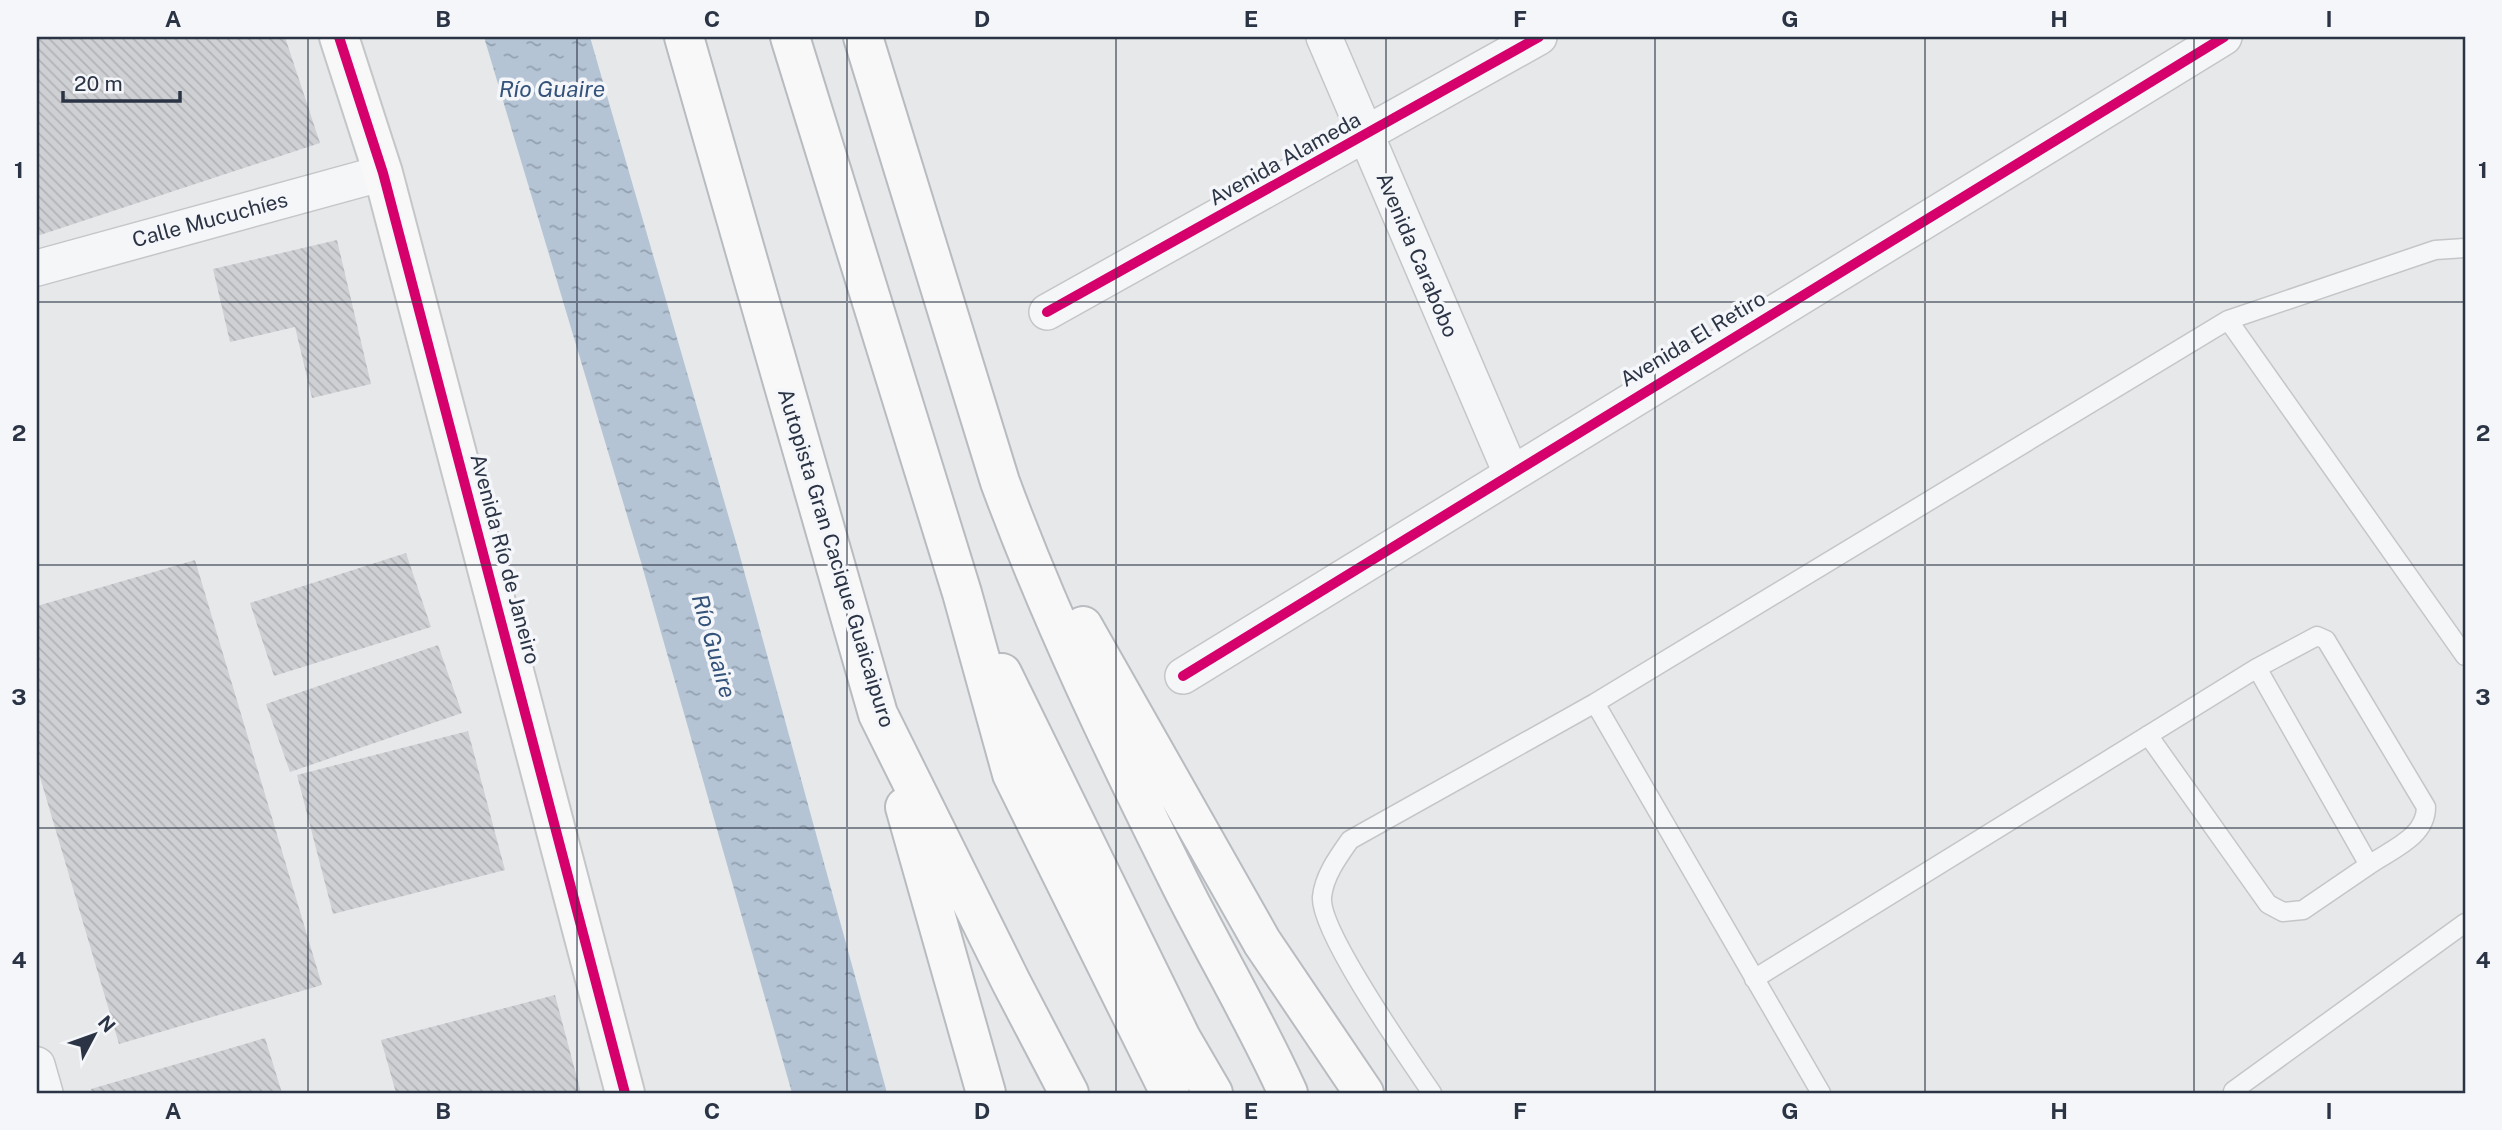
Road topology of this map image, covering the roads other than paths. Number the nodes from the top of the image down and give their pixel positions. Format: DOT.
graph roads {
  1 [pos="339,37"];
  2 [pos="684,37"];
  3 [pos="790,37"];
  4 [pos="863,37"];
  5 [pos="1324,37"];
  6 [pos="1539,37"];
  7 [pos="2224,37"];
  8 [pos="1365,137"];
  9 [pos="383,173"];
  10 [pos="2465,248"];
  11 [pos="37,268"];
  12 [pos="1047,313"];
  13 [pos="2228,320"];
  14 [pos="1511,473"];
  15 [pos="1000,482"];
  16 [pos="962,593"];
  17 [pos="2465,656"];
  18 [pos="2257,668"];
  19 [pos="1183,676"];
  20 [pos="1595,703"];
  21 [pos="878,714"];
  22 [pos="2148,735"];
  23 [pos="2369,864"];
  24 [pos="2465,923"];
  25 [pos="1754,979"];
  26 [pos="37,1065"];
  27 [pos="1282,1080"];
  28 [pos="2233,1091"];
  29 [pos="45,1093"];
  30 [pos="625,1093"];
  31 [pos="986,1093"];
  32 [pos="1069,1093"];
  33 [pos="1170,1093"];
  34 [pos="1213,1093"];
  35 [pos="1364,1093"];
  36 [pos="1432,1093"];
  37 [pos="1821,1093"];
  1 -- 9 [label="main road, Avenida Río de Janeiro"];
  2 -- 21 [label="main road, Autopista Gran Cacique Guaicaipuro"];
  3 -- 16 [label="main road"];
  4 -- 15 [label="main road"];
  5 -- 8 [label="street, Avenida Carabobo"];
  6 -- 8 [label="street, Avenida Alameda"];
  7 -- 14 [label="street, Avenida El Retiro"];
  8 -- 12 [label="street, Avenida Alameda"];
  8 -- 14 [label="street, Avenida Carabobo"];
  9 -- 11 [label="street, Calle Mucuchíes"];
  9 -- 30 [label="main road, Avenida Río de Janeiro"];
  10 -- 13 [label="lane"];
  13 -- 17 [label="lane"];
  13 -- 20 [label="lane"];
  14 -- 19 [label="street, Avenida El Retiro"];
  15 -- 27 [label="main road"];
  15 -- 35 [label="main road"];
  16 -- 33 [label="main road"];
  16 -- 34 [label="main road"];
  18 -- 22 [label="lane"];
  18 -- 23 [label="lane"];
  18 -- 23 [label="lane"];
  20 -- 25 [label="lane"];
  20 -- 36 [label="lane"];
  21 -- 31 [label="main road"];
  21 -- 32 [label="main road, Autopista Gran Cacique Guaicaipuro"];
  22 -- 23 [label="lane"];
  22 -- 25 [label="lane"];
  24 -- 28 [label="lane"];
  25 -- 37 [label="lane"];
  26 -- 29 [label="street"];
}
